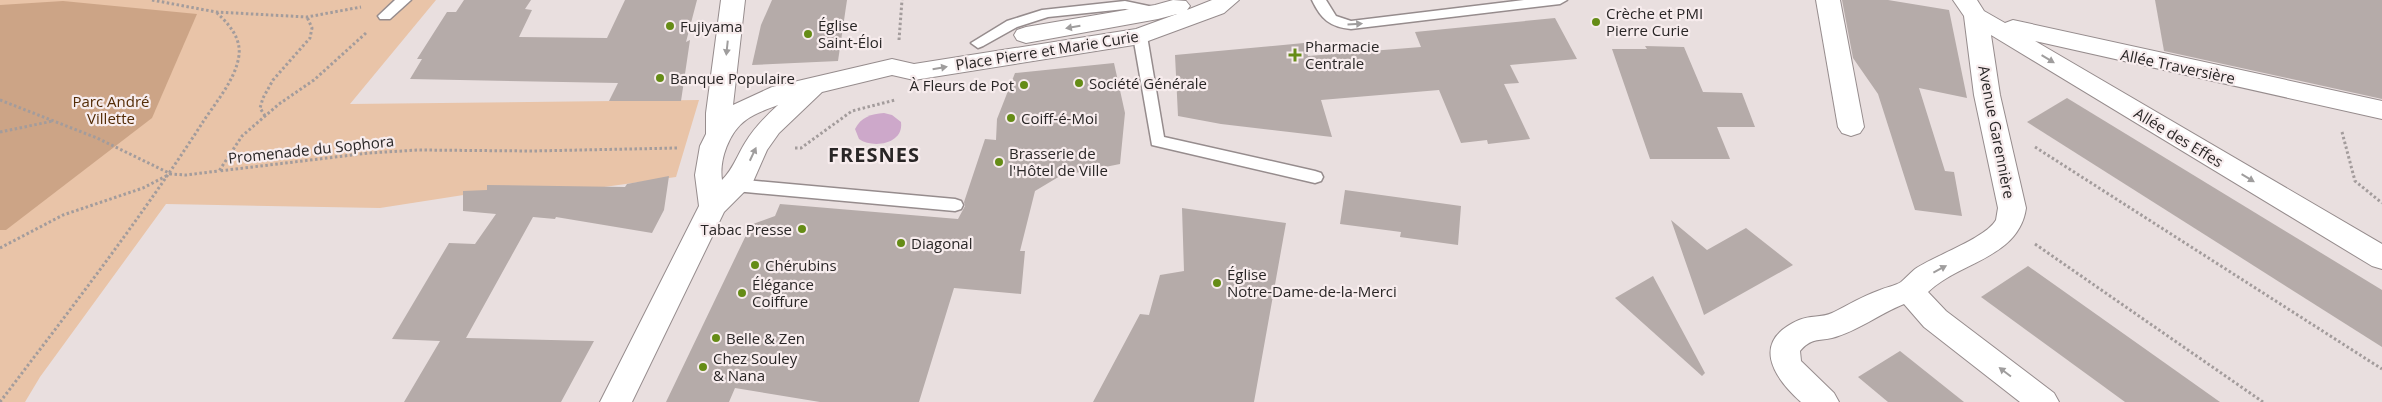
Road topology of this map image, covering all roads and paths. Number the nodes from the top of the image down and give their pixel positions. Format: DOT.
graph roads {
  1 [pos="152,0"];
  2 [pos="404,0"];
  3 [pos="733,0"];
  4 [pos="902,0"];
  5 [pos="1206,0"];
  6 [pos="1227,0"];
  7 [pos="1319,0"];
  8 [pos="1560,0"];
  9 [pos="1828,0"];
  10 [pos="1971,8"];
  11 [pos="216,12"];
  12 [pos="385,16"];
  13 [pos="307,17"];
  14 [pos="1140,36"];
  15 [pos="906,42"];
  16 [pos="892,67"];
  17 [pos="723,86"];
  18 [pos="812,87"];
  19 [pos="900,98"];
  20 [pos="0,100"];
  21 [pos="2334,100"];
  22 [pos="753,105"];
  23 [pos="2382,110"];
  24 [pos="788,111"];
  25 [pos="265,116"];
  26 [pos="54,121"];
  27 [pos="1851,127"];
  28 [pos="1994,130"];
  29 [pos="0,132"];
  30 [pos="720,134"];
  31 [pos="682,148"];
  32 [pos="793,148"];
  33 [pos="219,171"];
  34 [pos="171,174"];
  35 [pos="1315,177"];
  36 [pos="735,185"];
  37 [pos="2382,203"];
  38 [pos="955,205"];
  39 [pos="713,206"];
  40 [pos="2008,225"];
  41 [pos="0,248"];
  42 [pos="2382,258"];
  43 [pos="1910,291"];
  44 [pos="2382,369"];
  45 [pos="0,402"];
  46 [pos="616,402"];
  47 [pos="1823,402"];
  48 [pos="2044,402"];
  49 [pos="2263,402"];
  1 -- 11 [label="path"];
  2 -- 12 [label="lane"];
  3 -- 17 [label="street, one-way"];
  4 -- 15 [label="path"];
  5 -- 16 [label="street"];
  6 -- 14 [label="street, Place Pierre et Marie Curie"];
  7 -- 8 [label="lane, one-way"];
  9 -- 27 [label="street"];
  10 -- 21 [label="street, Allée Traversière"];
  10 -- 28 [label="street, Avenue Garennière"];
  10 -- 42 [label="street, Allée des Effes, one-way"];
  11 -- 13 [label="path"];
  11 -- 34 [label="path"];
  12 -- 13 [label="path"];
  12 -- 25 [label="path, Promenade du Sophora"];
  13 -- 25 [label="path"];
  16 -- 14 [label="street, Place Pierre et Marie Curie, one-way"];
  14 -- 35 [label="lane"];
  16 -- 18 [label="street"];
  17 -- 22 [label="street"];
  17 -- 30 [label="street"];
  18 -- 22 [label="street"];
  18 -- 24 [label="street"];
  19 -- 32 [label="path"];
  20 -- 26 [label="path"];
  21 -- 23 [label="street, Allée Traversière"];
  21 -- 37 [label="path"];
  22 -- 24 [label="street"];
  22 -- 30 [label="street"];
  36 -- 24 [label="street, one-way"];
  25 -- 33 [label="path, Promenade du Sophora"];
  26 -- 29 [label="path"];
  26 -- 34 [label="path"];
  28 -- 40 [label="street, Avenue Garennière"];
  28 -- 44 [label="path"];
  30 -- 39 [label="street"];
  31 -- 33 [label="path, Promenade du Sophora"];
  33 -- 34 [label="path"];
  34 -- 41 [label="path"];
  34 -- 45 [label="path"];
  36 -- 38 [label="lane"];
  36 -- 39 [label="street"];
  39 -- 46 [label="street"];
  43 -- 40 [label="street, one-way"];
  40 -- 49 [label="path"];
  43 -- 47 [label="street"];
  48 -- 43 [label="street, one-way"];
}
